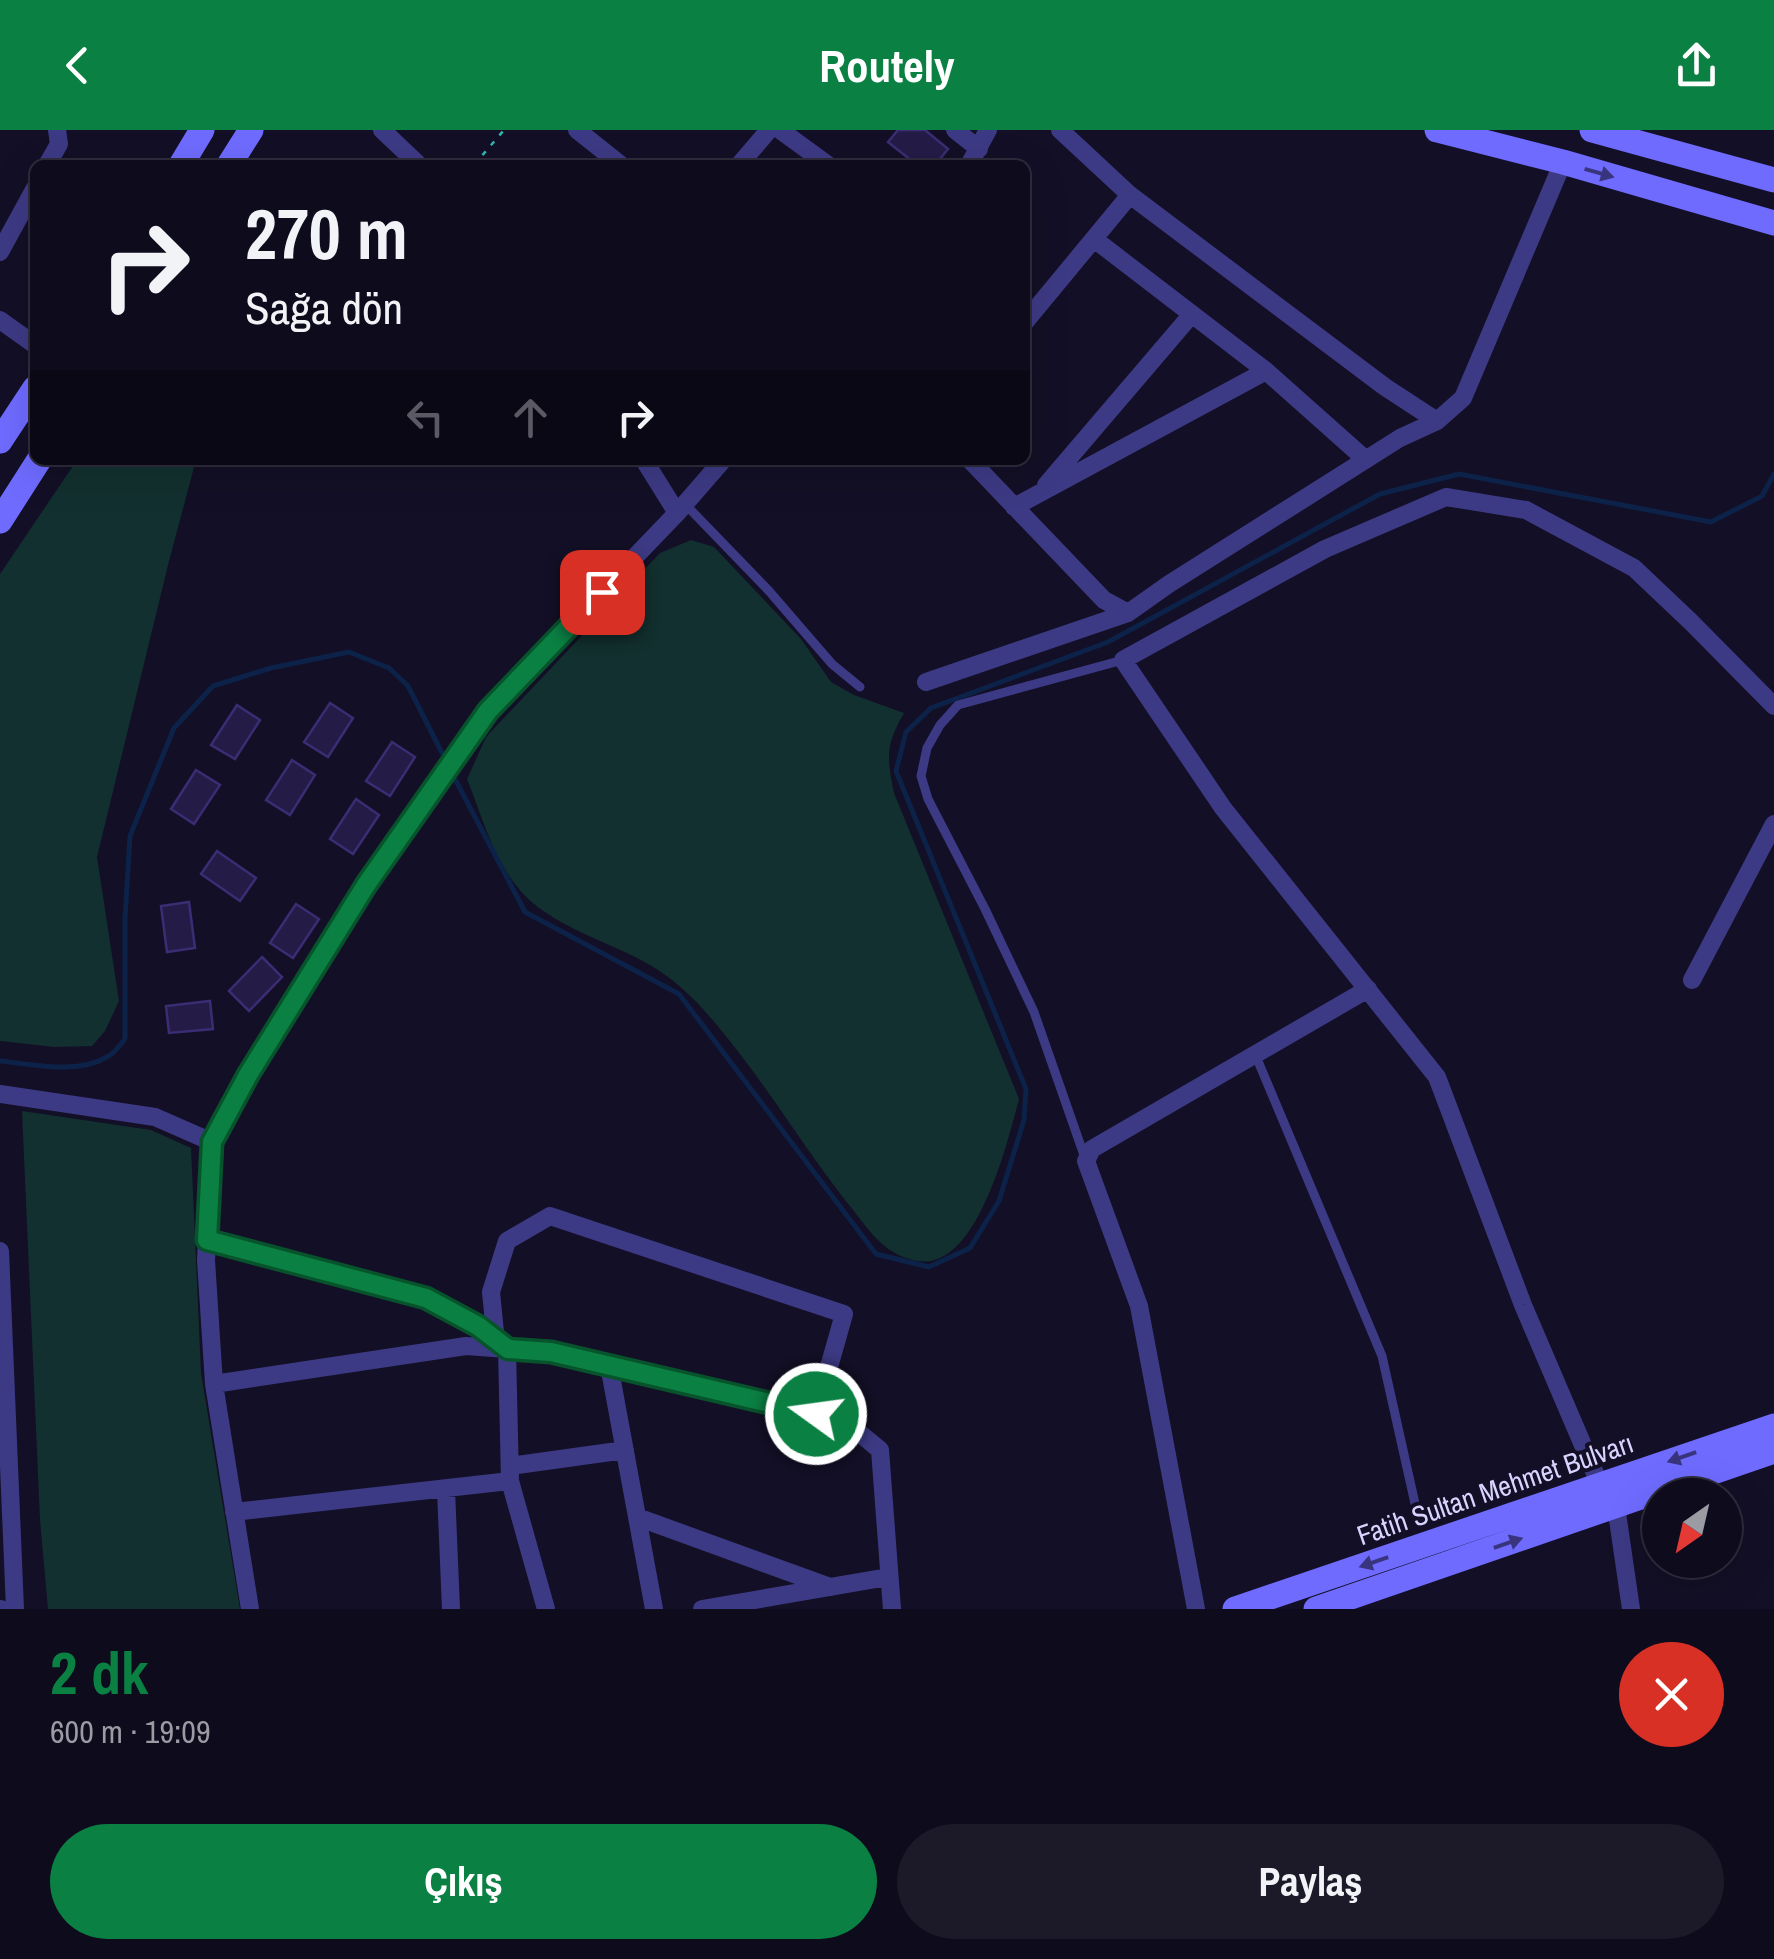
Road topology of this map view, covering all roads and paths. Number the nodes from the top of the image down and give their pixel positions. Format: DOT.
graph roads {
  1 [pos="202,130"];
  2 [pos="252,130"];
  3 [pos="382,130"];
  4 [pos="504,130"];
  5 [pos="577,130"];
  6 [pos="769,130"];
  7 [pos="780,130"];
  8 [pos="954,130"];
  9 [pos="988,130"];
  10 [pos="1060,130"];
  11 [pos="1438,130"];
  12 [pos="1595,130"];
  13 [pos="62,135"];
  14 [pos="974,157"];
  15 [pos="50,160"];
  16 [pos="184,160"];
  17 [pos="233,160"];
  18 [pos="414,160"];
  19 [pos="478,160"];
  20 [pos="615,160"];
  21 [pos="743,160"];
  22 [pos="821,160"];
  23 [pos="1563,162"];
  24 [pos="1774,180"];
  25 [pos="1130,195"];
  26 [pos="30,197"];
  27 [pos="1774,223"];
  28 [pos="1094,239"];
  29 [pos="0,252"];
  30 [pos="1192,314"];
  31 [pos="1030,316"];
  32 [pos="0,320"];
  33 [pos="30,341"];
  34 [pos="1266,371"];
  35 [pos="30,396"];
  36 [pos="1437,421"];
  37 [pos="0,442"];
  38 [pos="1365,460"];
  39 [pos="36,465"];
  40 [pos="648,465"];
  41 [pos="719,465"];
  42 [pos="975,465"];
  43 [pos="1040,493"];
  44 [pos="1014,507"];
  45 [pos="681,508"];
  46 [pos="0,520"];
  47 [pos="1128,613"];
  48 [pos="1123,660"];
  49 [pos="926,682"];
  50 [pos="860,687"];
  51 [pos="1774,706"];
  52 [pos="1774,824"];
  53 [pos="1692,980"];
  54 [pos="1368,989"];
  55 [pos="1255,1054"];
  56 [pos="0,1094"];
  57 [pos="212,1142"];
  58 [pos="1086,1161"];
  59 [pos="207,1240"];
  60 [pos="0,1251"];
  61 [pos="500,1345"];
  62 [pos="609,1365"];
  63 [pos="214,1384"];
  64 [pos="816,1414"];
  65 [pos="1774,1426"];
  66 [pos="4,1428"];
  67 [pos="625,1450"];
  68 [pos="1774,1450"];
  69 [pos="510,1474"];
  70 [pos="446,1490"];
  71 [pos="1608,1495"];
  72 [pos="234,1512"];
  73 [pos="1418,1517"];
  74 [pos="637,1518"];
  75 [pos="888,1576"];
  76 [pos="830,1586"];
  77 [pos="15,1609"];
  78 [pos="250,1609"];
  79 [pos="451,1609"];
  80 [pos="546,1609"];
  81 [pos="654,1609"];
  82 [pos="702,1609"];
  83 [pos="892,1609"];
  84 [pos="1196,1609"];
  85 [pos="1235,1609"];
  86 [pos="1316,1609"];
  87 [pos="1631,1609"];
  1 -- 16 [label="street"];
  2 -- 17 [label="street"];
  3 -- 18 [label="street"];
  4 -- 19 [label="path"];
  5 -- 20 [label="street"];
  6 -- 21 [label="street"];
  7 -- 22 [label="street"];
  8 -- 14 [label="street"];
  9 -- 14 [label="street"];
  10 -- 25 [label="street"];
  11 -- 23 [label="street"];
  12 -- 24 [label="street"];
  13 -- 15 [label="street"];
  23 -- 27 [label="street, one-way"];
  23 -- 36 [label="street"];
  25 -- 28 [label="street"];
  25 -- 36 [label="street"];
  26 -- 29 [label="street"];
  28 -- 30 [label="street"];
  28 -- 31 [label="street"];
  30 -- 34 [label="street"];
  30 -- 43 [label="street"];
  32 -- 33 [label="street"];
  34 -- 38 [label="street"];
  34 -- 43 [label="street"];
  35 -- 37 [label="street"];
  36 -- 38 [label="street"];
  38 -- 47 [label="street"];
  39 -- 46 [label="street"];
  40 -- 45 [label="street"];
  41 -- 45 [label="street"];
  42 -- 44 [label="street"];
  43 -- 44 [label="street"];
  44 -- 47 [label="street"];
  45 -- 50 [label="lane"];
  45 -- 57 [label="street"];
  47 -- 49 [label="street"];
  48 -- 51 [label="street"];
  48 -- 54 [label="street"];
  48 -- 58 [label="lane"];
  52 -- 53 [label="street"];
  54 -- 55 [label="street"];
  54 -- 71 [label="street"];
  55 -- 58 [label="street"];
  55 -- 73 [label="lane"];
  56 -- 57 [label="street"];
  57 -- 59 [label="street"];
  58 -- 84 [label="street"];
  59 -- 61 [label="street"];
  59 -- 63 [label="street"];
  60 -- 66 [label="street"];
  61 -- 62 [label="street"];
  61 -- 63 [label="street"];
  61 -- 64 [label="street"];
  61 -- 69 [label="street"];
  62 -- 64 [label="street"];
  62 -- 67 [label="street"];
  63 -- 72 [label="street"];
  64 -- 75 [label="street"];
  65 -- 71 [label="street, Fatih Sultan Mehmet Bulvarı, one-way"];
  66 -- 77 [label="street"];
  67 -- 69 [label="street"];
  67 -- 74 [label="street"];
  68 -- 71 [label="street, Fatih Sultan Mehmet Bulvarı"];
  69 -- 70 [label="street"];
  69 -- 80 [label="street"];
  70 -- 72 [label="street"];
  70 -- 79 [label="street"];
  71 -- 85 [label="street, Fatih Sultan Mehmet Bulvarı, one-way"];
  86 -- 71 [label="street, Fatih Sultan Mehmet Bulvarı, one-way"];
  71 -- 87 [label="street"];
  72 -- 78 [label="street"];
  74 -- 76 [label="street"];
  74 -- 81 [label="street"];
  75 -- 76 [label="street"];
  75 -- 83 [label="street"];
  76 -- 82 [label="street"];
}
